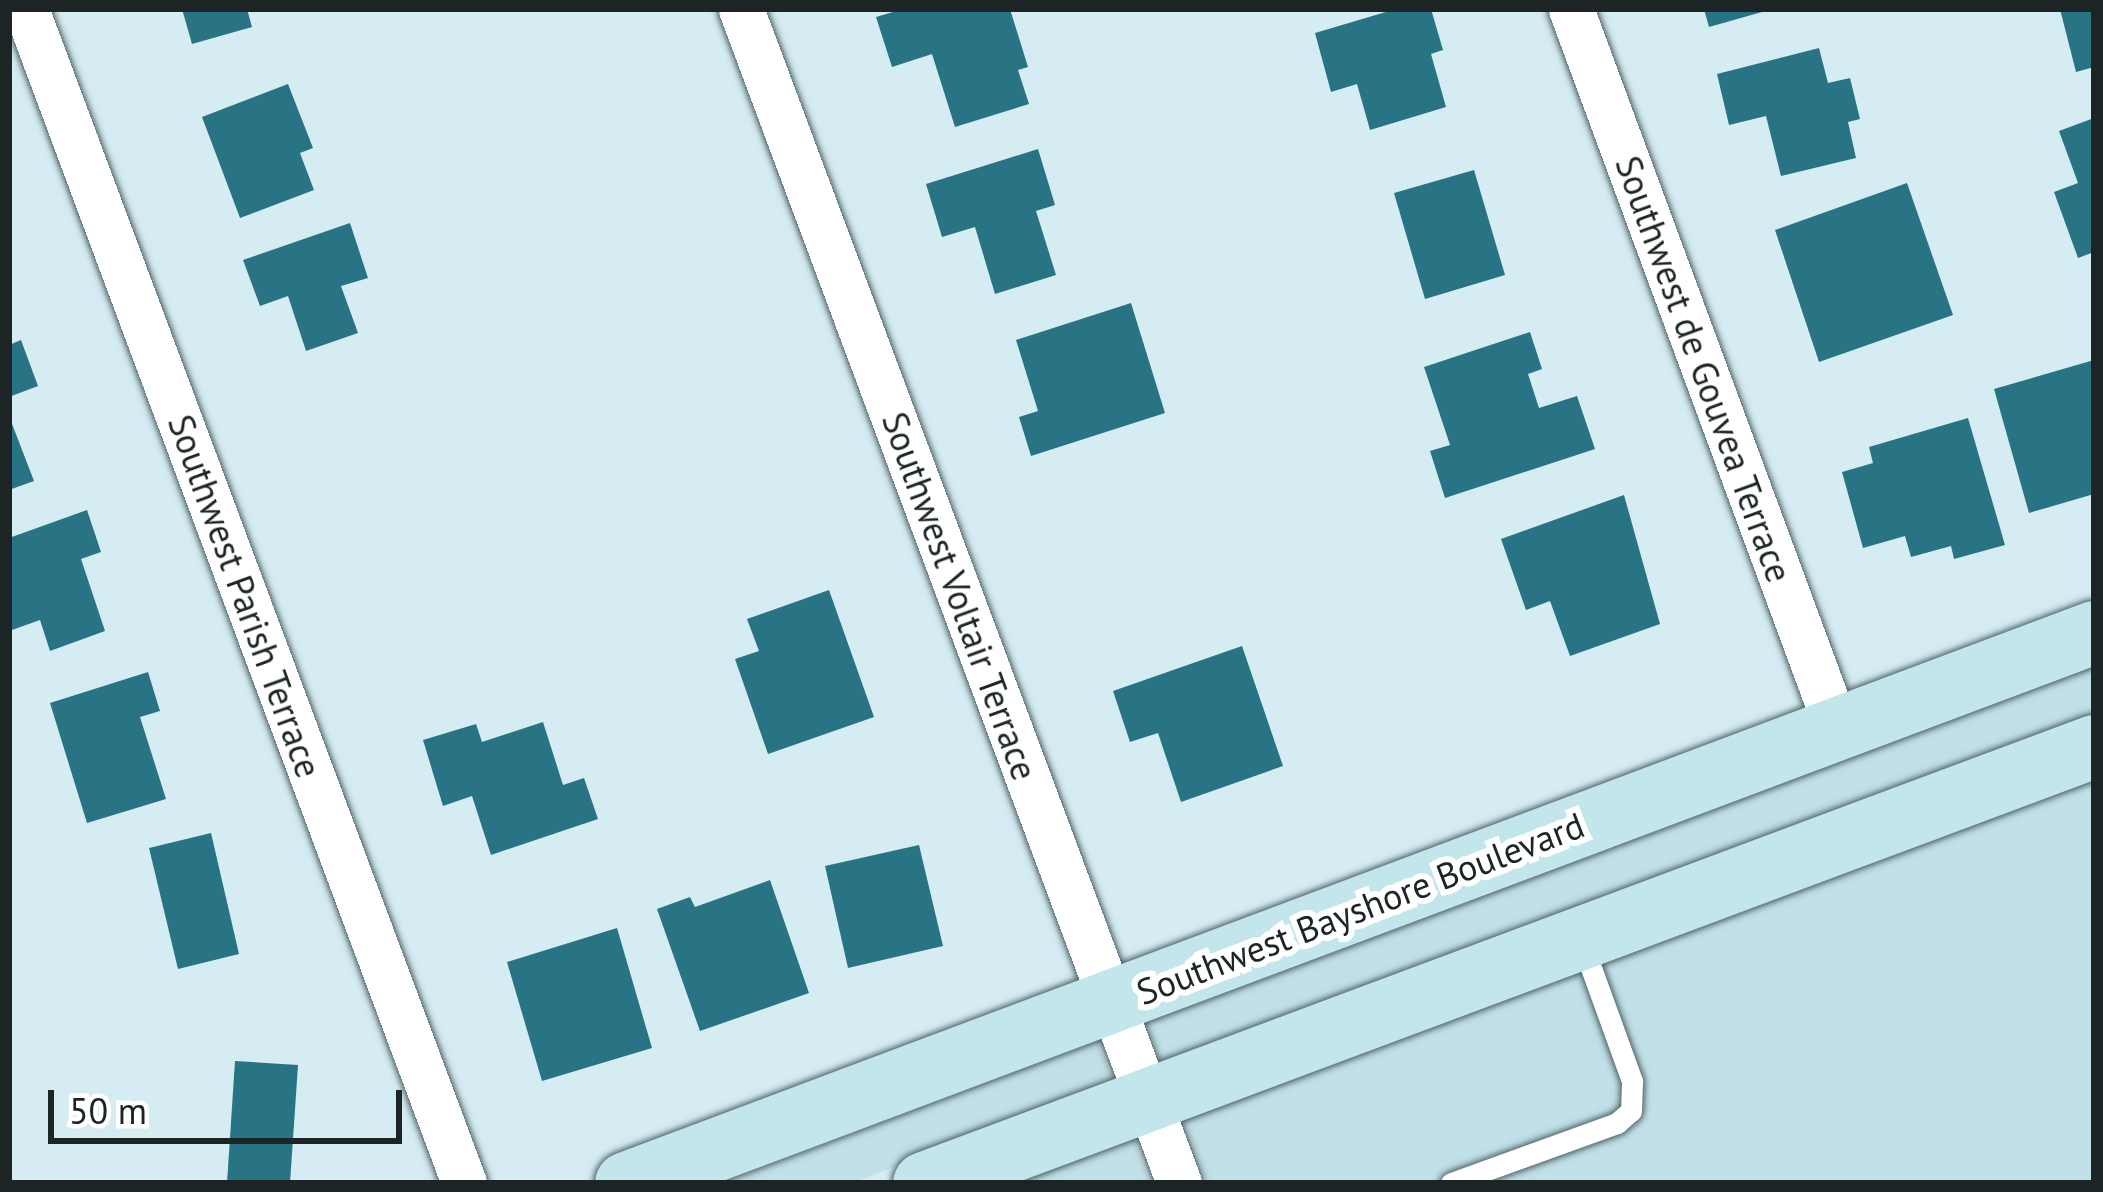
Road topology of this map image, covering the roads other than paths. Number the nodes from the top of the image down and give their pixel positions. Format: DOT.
graph roads {
  1 [pos="26,9"];
  2 [pos="741,9"];
  3 [pos="1571,9"];
  4 [pos="2094,632"];
  5 [pos="1837,729"];
  6 [pos="2094,746"];
  7 [pos="1580,937"];
  8 [pos="1112,1001"];
  9 [pos="1148,1099"];
  10 [pos="464,1183"];
  11 [pos="626,1183"];
  12 [pos="923,1183"];
  13 [pos="1179,1183"];
  14 [pos="1451,1183"];
  1 -- 10 [label="street, Southwest Parish Terrace"];
  2 -- 8 [label="street, Southwest Voltair Terrace"];
  3 -- 5 [label="street, Southwest de Gouvea Terrace"];
  4 -- 5 [label="main road, Southwest Bayshore Boulevard"];
  5 -- 8 [label="main road, Southwest Bayshore Boulevard"];
  6 -- 7 [label="main road"];
  7 -- 9 [label="main road"];
  7 -- 14 [label="lane"];
  8 -- 9 [label="street, Southwest Voltair Terrace"];
  8 -- 11 [label="main road, Southwest Bayshore Boulevard"];
  9 -- 12 [label="main road"];
  9 -- 13 [label="street, Southwest Voltair Terrace"];
}
